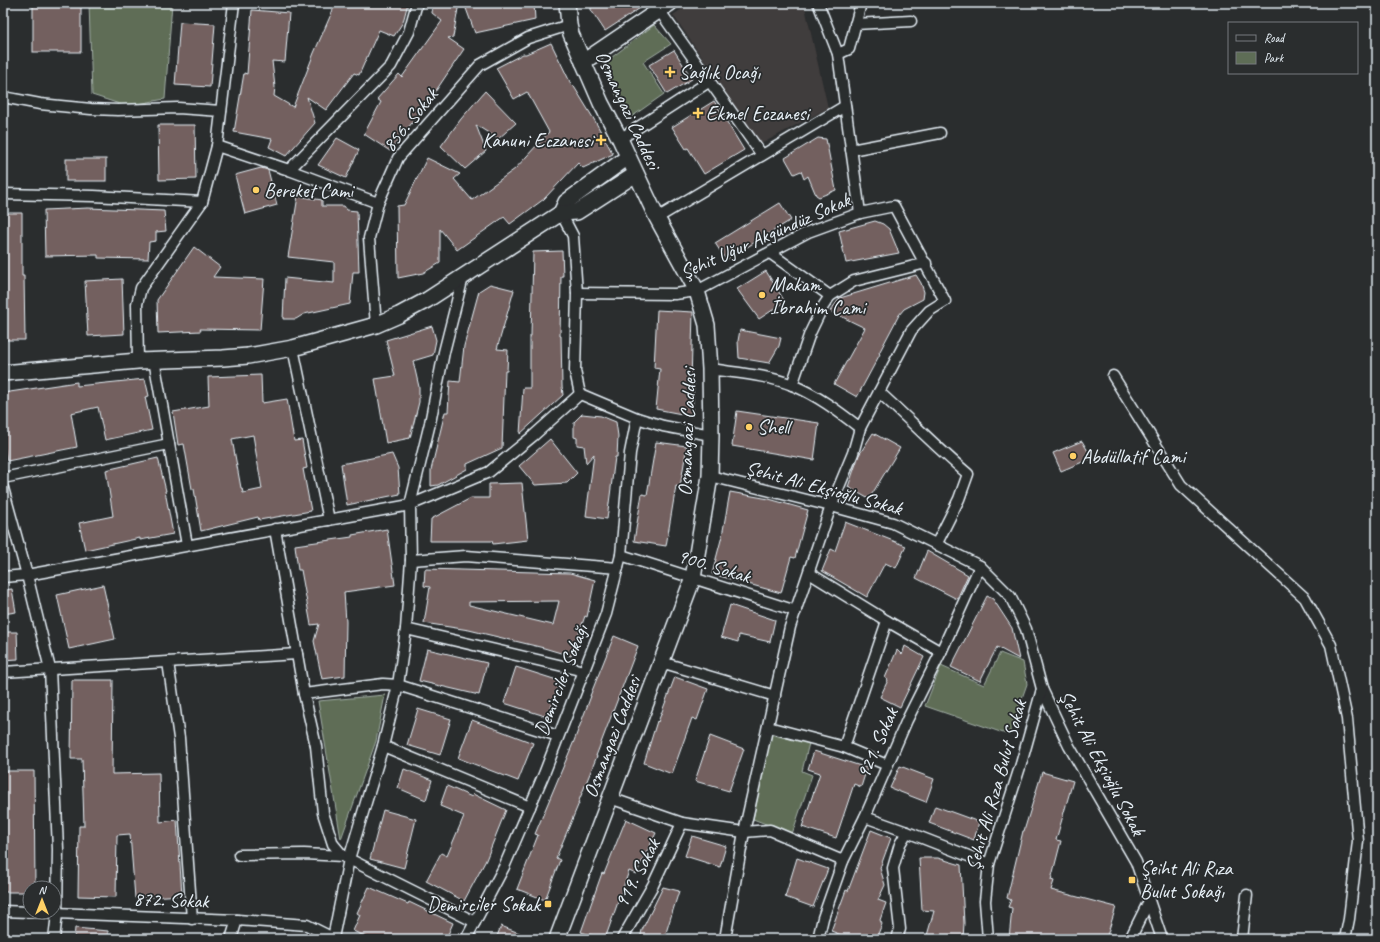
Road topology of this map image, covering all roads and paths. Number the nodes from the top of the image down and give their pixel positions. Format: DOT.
graph roads {
  1 [pos="234,3"];
  2 [pos="417,3"];
  3 [pos="567,3"];
  4 [pos="818,3"];
  5 [pos="861,3"];
  6 [pos="664,6"];
  7 [pos="911,20"];
  8 [pos="855,24"];
  9 [pos="569,25"];
  10 [pos="838,54"];
  11 [pos="583,62"];
  12 [pos="710,81"];
  13 [pos="3,96"];
  14 [pos="845,106"];
  15 [pos="221,111"];
  16 [pos="940,133"];
  17 [pos="620,139"];
  18 [pos="217,146"];
  19 [pos="851,150"];
  20 [pos="762,155"];
  21 [pos="628,157"];
  22 [pos="289,170"];
  23 [pos="636,174"];
  24 [pos="3,194"];
  25 [pos="202,202"];
  26 [pos="378,203"];
  27 [pos="860,212"];
  28 [pos="561,213"];
  29 [pos="658,218"];
  30 [pos="770,253"];
  31 [pos="926,264"];
  32 [pos="463,277"];
  33 [pos="697,291"];
  34 [pos="577,293"];
  35 [pos="830,296"];
  36 [pos="376,325"];
  37 [pos="293,348"];
  38 [pos="154,360"];
  39 [pos="138,361"];
  40 [pos="710,369"];
  41 [pos="3,373"];
  42 [pos="1113,376"];
  43 [pos="792,385"];
  44 [pos="879,392"];
  45 [pos="580,394"];
  46 [pos="637,418"];
  47 [pos="860,428"];
  48 [pos="711,435"];
  49 [pos="169,444"];
  50 [pos="710,476"];
  51 [pos="3,478"];
  52 [pos="3,488"];
  53 [pos="410,505"];
  54 [pos="831,506"];
  55 [pos="329,520"];
  56 [pos="276,529"];
  57 [pos="936,544"];
  58 [pos="187,545"];
  59 [pos="621,556"];
  60 [pos="410,560"];
  61 [pos="980,566"];
  62 [pos="618,568"];
  63 [pos="809,573"];
  64 [pos="26,575"];
  65 [pos="3,577"];
  66 [pos="693,578"];
  67 [pos="796,610"];
  68 [pos="887,621"];
  69 [pos="406,629"];
  70 [pos="941,652"];
  71 [pos="297,654"];
  72 [pos="168,662"];
  73 [pos="661,662"];
  74 [pos="50,669"];
  75 [pos="584,671"];
  76 [pos="3,672"];
  77 [pos="398,685"];
  78 [pos="1042,689"];
  79 [pos="304,694"];
  80 [pos="775,696"];
  81 [pos="768,727"];
  82 [pos="558,736"];
  83 [pos="383,746"];
  84 [pos="844,748"];
  85 [pos="887,765"];
  86 [pos="610,798"];
  87 [pos="530,807"];
  88 [pos="865,817"];
  89 [pos="682,823"];
  90 [pos="744,832"];
  91 [pos="907,832"];
  92 [pos="239,855"];
  93 [pos="346,858"];
  94 [pos="843,861"];
  95 [pos="989,864"];
  96 [pos="58,880"];
  97 [pos="1247,895"];
  98 [pos="1149,901"];
  99 [pos="3,911"];
  100 [pos="22,912"];
  101 [pos="62,914"];
  102 [pos="192,919"];
  103 [pos="56,920"];
  104 [pos="237,920"];
  105 [pos="476,922"];
  106 [pos="54,939"];
  107 [pos="231,939"];
  108 [pos="334,939"];
  109 [pos="466,939"];
  110 [pos="557,939"];
  111 [pos="622,939"];
  112 [pos="725,939"];
  113 [pos="818,939"];
  114 [pos="897,939"];
  115 [pos="988,939"];
  116 [pos="1130,939"];
  117 [pos="1162,939"];
  118 [pos="1242,939"];
  119 [pos="1345,939"];
  1 -- 15 [label="street"];
  2 -- 22 [label="street"];
  3 -- 9 [label="main road, Osmangazi Caddesi"];
  4 -- 10 [label="street"];
  5 -- 8 [label="street"];
  6 -- 11 [label="main road"];
  6 -- 12 [label="street"];
  7 -- 8 [label="street"];
  8 -- 10 [label="street"];
  9 -- 11 [label="main road, Osmangazi Caddesi"];
  9 -- 26 [label="street, 856. Sokak"];
  10 -- 14 [label="street"];
  11 -- 17 [label="main road, Osmangazi Caddesi"];
  12 -- 17 [label="street"];
  12 -- 20 [label="street"];
  13 -- 15 [label="street"];
  14 -- 19 [label="street"];
  14 -- 20 [label="street"];
  15 -- 18 [label="street"];
  16 -- 19 [label="street"];
  17 -- 21 [label="main road, Osmangazi Caddesi"];
  18 -- 22 [label="street"];
  18 -- 25 [label="street"];
  19 -- 27 [label="street"];
  20 -- 29 [label="street"];
  21 -- 23 [label="main road, Osmangazi Caddesi"];
  21 -- 28 [label="main road"];
  22 -- 26 [label="street"];
  23 -- 28 [label="main road"];
  23 -- 29 [label="main road, Osmangazi Caddesi"];
  24 -- 25 [label="street"];
  25 -- 39 [label="street"];
  26 -- 36 [label="street, 856. Sokak"];
  27 -- 30 [label="street, Şehit Uğur Akgündüz Sokak"];
  27 -- 31 [label="street, Şehit Uğur Akgündüz Sokak"];
  28 -- 32 [label="main road"];
  28 -- 34 [label="street"];
  29 -- 33 [label="main road, Osmangazi Caddesi"];
  30 -- 33 [label="street, Şehit Uğur Akgündüz Sokak"];
  30 -- 35 [label="street"];
  31 -- 35 [label="street"];
  31 -- 44 [label="street"];
  32 -- 36 [label="main road"];
  32 -- 53 [label="street"];
  33 -- 34 [label="street, Şehit Uğur Akgündüz Sokak"];
  33 -- 40 [label="main road, Osmangazi Caddesi"];
  34 -- 45 [label="street"];
  35 -- 43 [label="street"];
  36 -- 37 [label="main road"];
  37 -- 38 [label="main road"];
  37 -- 55 [label="street"];
  38 -- 39 [label="main road"];
  38 -- 49 [label="street"];
  39 -- 41 [label="main road"];
  40 -- 43 [label="street"];
  40 -- 48 [label="main road, Osmangazi Caddesi"];
  42 -- 119 [label="street"];
  43 -- 47 [label="street"];
  44 -- 47 [label="street"];
  44 -- 57 [label="street"];
  45 -- 46 [label="street"];
  45 -- 53 [label="street"];
  46 -- 48 [label="street"];
  46 -- 59 [label="street, Demirciler Sokağı"];
  47 -- 54 [label="street"];
  48 -- 50 [label="main road, Osmangazi Caddesi"];
  49 -- 51 [label="street"];
  49 -- 58 [label="street"];
  50 -- 54 [label="street, Şehit Ali Ekşioğlu Sokak"];
  50 -- 66 [label="main road, Osmangazi Caddesi"];
  52 -- 64 [label="street"];
  53 -- 55 [label="street"];
  53 -- 60 [label="street"];
  54 -- 57 [label="street, Şehit Ali Ekşioğlu Sokak"];
  54 -- 63 [label="street"];
  55 -- 56 [label="street"];
  56 -- 58 [label="street"];
  56 -- 71 [label="street"];
  57 -- 61 [label="street, Şehit Ali Ekşioğlu Sokak"];
  58 -- 64 [label="street"];
  59 -- 62 [label="street, Demirciler Sokağı"];
  59 -- 66 [label="street, 900. Sokak"];
  60 -- 62 [label="street"];
  60 -- 69 [label="street"];
  61 -- 70 [label="street, 921. Sokak"];
  61 -- 78 [label="street, Şehit Ali Ekşioğlu Sokak"];
  62 -- 75 [label="street, Demirciler Sokağı"];
  63 -- 67 [label="street"];
  63 -- 68 [label="street"];
  64 -- 65 [label="street"];
  64 -- 74 [label="street"];
  66 -- 67 [label="street, 900. Sokak"];
  66 -- 73 [label="main road, Osmangazi Caddesi"];
  67 -- 80 [label="street"];
  68 -- 70 [label="street"];
  68 -- 84 [label="street"];
  69 -- 75 [label="street"];
  69 -- 77 [label="street"];
  70 -- 85 [label="street, 921. Sokak"];
  71 -- 72 [label="street"];
  71 -- 79 [label="street"];
  72 -- 74 [label="street"];
  72 -- 102 [label="street"];
  73 -- 80 [label="street"];
  73 -- 86 [label="main road, Osmangazi Caddesi"];
  74 -- 76 [label="street"];
  74 -- 96 [label="street"];
  75 -- 82 [label="street, Demirciler Sokağı"];
  77 -- 79 [label="street"];
  77 -- 82 [label="street"];
  77 -- 83 [label="street"];
  78 -- 95 [label="street, Şehit Ali Rıza Bulut Sokak"];
  78 -- 98 [label="street, Şehit Ali Ekşioğlu Sokak"];
  79 -- 93 [label="street"];
  80 -- 81 [label="street"];
  81 -- 84 [label="street"];
  81 -- 90 [label="street"];
  82 -- 87 [label="street, Demirciler Sokağı"];
  83 -- 87 [label="street"];
  83 -- 93 [label="street"];
  84 -- 85 [label="street"];
  85 -- 88 [label="street, 921. Sokak"];
  86 -- 89 [label="street"];
  86 -- 110 [label="main road, Osmangazi Caddesi"];
  87 -- 105 [label="street, Demirciler Sokağı"];
  88 -- 91 [label="street"];
  88 -- 94 [label="street, 921. Sokak"];
  89 -- 90 [label="street"];
  89 -- 111 [label="street, 919. Sokak"];
  90 -- 94 [label="street"];
  90 -- 112 [label="street"];
  91 -- 95 [label="street"];
  91 -- 114 [label="street"];
  92 -- 93 [label="street"];
  93 -- 105 [label="street"];
  93 -- 108 [label="street"];
  94 -- 113 [label="street, 921. Sokak"];
  95 -- 115 [label="street, Şehit Ali Rıza Bulut Sokak"];
  97 -- 118 [label="street"];
  98 -- 116 [label="street"];
  98 -- 117 [label="street, Şehit Ali Ekşioğlu Sokak"];
  99 -- 100 [label="street, 872. Sokak"];
  101 -- 102 [label="street, 872. Sokak"];
  102 -- 104 [label="street, 872. Sokak"];
  103 -- 106 [label="street"];
  104 -- 107 [label="street"];
  104 -- 108 [label="street, 872. Sokak"];
  105 -- 109 [label="street, Demirciler Sokağı"];
}
